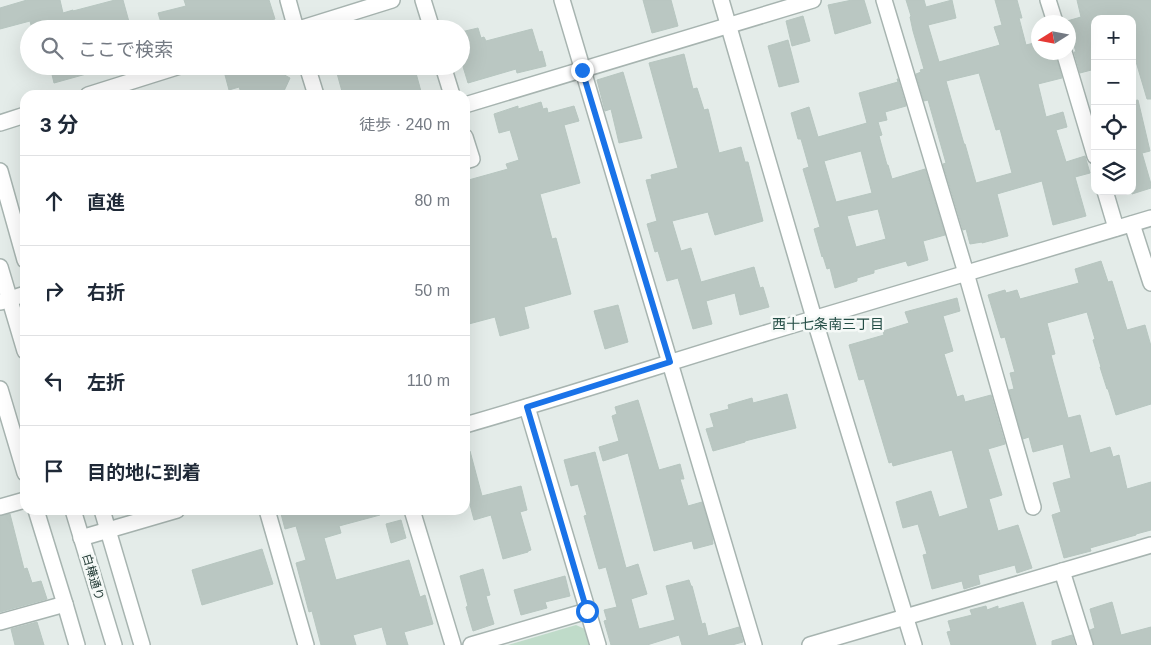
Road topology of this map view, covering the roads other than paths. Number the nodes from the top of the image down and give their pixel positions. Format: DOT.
graph roads {
  1 [pos="288,0"];
  2 [pos="392,0"];
  3 [pos="423,0"];
  4 [pos="562,0"];
  5 [pos="721,0"];
  6 [pos="813,0"];
  7 [pos="884,0"];
  8 [pos="1048,0"];
  9 [pos="1053,15"];
  10 [pos="294,20"];
  11 [pos="326,20"];
  12 [pos="429,20"];
  13 [pos="728,26"];
  14 [pos="1066,60"];
  15 [pos="582,70"];
  16 [pos="151,75"];
  17 [pos="310,75"];
  18 [pos="446,75"];
  19 [pos="104,90"];
  20 [pos="314,90"];
  21 [pos="450,90"];
  22 [pos="470,104"];
  23 [pos="20,117"];
  24 [pos="0,123"];
  25 [pos="1093,150"];
  26 [pos="0,171"];
  27 [pos="1106,195"];
  28 [pos="1151,218"];
  29 [pos="1132,224"];
  30 [pos="1116,228"];
  31 [pos="20,242"];
  32 [pos="0,267"];
  33 [pos="966,272"];
  34 [pos="1151,283"];
  35 [pos="20,296"];
  36 [pos="5,301"];
  37 [pos="814,318"];
  38 [pos="20,338"];
  39 [pos="670,362"];
  40 [pos="0,389"];
  41 [pos="527,407"];
  42 [pos="3,408"];
  43 [pos="470,424"];
  44 [pos="20,458"];
  45 [pos="20,501"];
  46 [pos="1033,506"];
  47 [pos="0,507"];
  48 [pos="38,515"];
  49 [pos="75,515"];
  50 [pos="104,515"];
  51 [pos="160,515"];
  52 [pos="268,515"];
  53 [pos="414,515"];
  54 [pos="108,530"];
  55 [pos="82,538"];
  56 [pos="1151,544"];
  57 [pos="1062,570"];
  58 [pos="65,604"];
  59 [pos="587,611"];
  60 [pos="906,617"];
  61 [pos="0,622"];
  62 [pos="76,645"];
  63 [pos="114,645"];
  64 [pos="142,645"];
  65 [pos="306,645"];
  66 [pos="453,645"];
  67 [pos="471,645"];
  68 [pos="598,645"];
  69 [pos="754,645"];
  70 [pos="810,645"];
  71 [pos="914,645"];
  72 [pos="1084,645"];
  1 -- 10 [label="street"];
  2 -- 11 [label="street"];
  3 -- 12 [label="street"];
  4 -- 15 [label="street"];
  5 -- 13 [label="street"];
  6 -- 13 [label="street"];
  7 -- 33 [label="street"];
  8 -- 9 [label="street"];
  13 -- 15 [label="street"];
  13 -- 37 [label="street"];
  14 -- 25 [label="street"];
  15 -- 22 [label="street"];
  15 -- 39 [label="street"];
  16 -- 19 [label="street"];
  17 -- 20 [label="street"];
  18 -- 21 [label="street"];
  23 -- 24 [label="street"];
  26 -- 31 [label="street"];
  27 -- 30 [label="street"];
  28 -- 29 [label="street"];
  29 -- 30 [label="street"];
  29 -- 34 [label="street"];
  30 -- 33 [label="street"];
  32 -- 36 [label="street"];
  33 -- 37 [label="street"];
  33 -- 46 [label="street"];
  35 -- 36 [label="street"];
  36 -- 38 [label="street"];
  37 -- 39 [label="street"];
  37 -- 60 [label="street"];
  39 -- 41 [label="street"];
  39 -- 69 [label="street"];
  40 -- 42 [label="street"];
  41 -- 43 [label="street"];
  41 -- 59 [label="street"];
  42 -- 44 [label="street"];
  45 -- 47 [label="street"];
  48 -- 58 [label="street"];
  49 -- 55 [label="street, 白樺通り"];
  50 -- 54 [label="street"];
  51 -- 54 [label="street"];
  52 -- 65 [label="street"];
  53 -- 66 [label="street"];
  54 -- 55 [label="street"];
  54 -- 64 [label="street"];
  55 -- 63 [label="street, 白樺通り"];
  56 -- 57 [label="street"];
  57 -- 60 [label="street"];
  57 -- 72 [label="street"];
  58 -- 61 [label="street"];
  58 -- 62 [label="street"];
  59 -- 67 [label="street"];
  59 -- 68 [label="street"];
  60 -- 70 [label="street"];
  60 -- 71 [label="street"];
}
